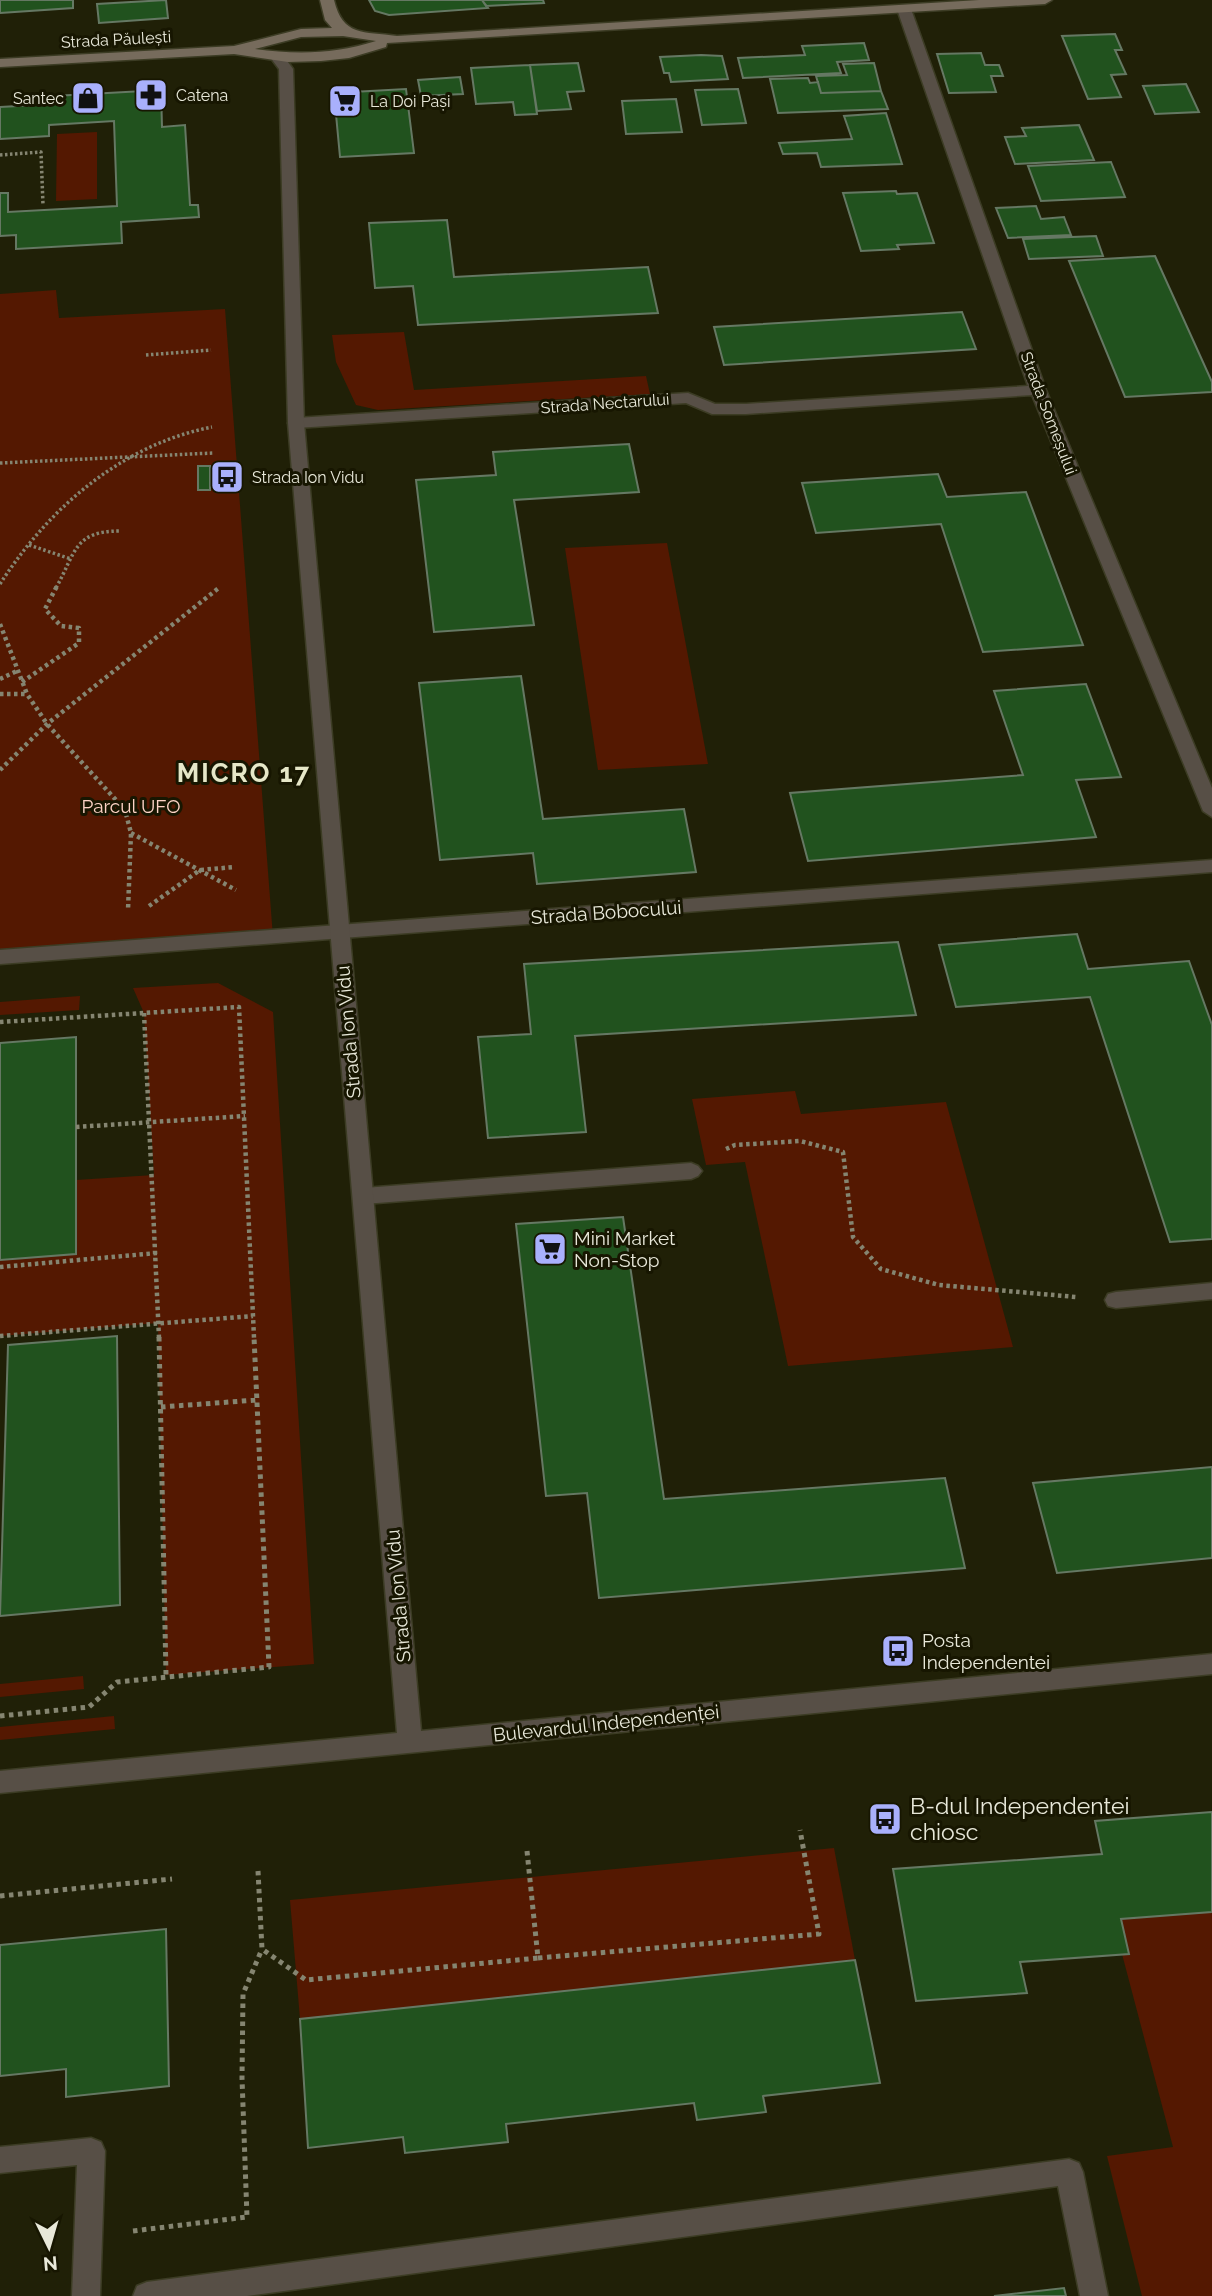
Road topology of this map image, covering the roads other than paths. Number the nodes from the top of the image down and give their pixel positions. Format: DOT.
graph roads {
  1 [pos="327,0"];
  2 [pos="1045,0"];
  3 [pos="904,9"];
  4 [pos="332,20"];
  5 [pos="316,32"];
  6 [pos="352,39"];
  7 [pos="281,56"];
  8 [pos="0,63"];
  9 [pos="1038,390"];
  10 [pos="296,423"];
  11 [pos="1212,811"];
  12 [pos="1212,866"];
  13 [pos="339,932"];
  14 [pos="0,957"];
  15 [pos="691,1171"];
  16 [pos="364,1196"];
  17 [pos="1212,1291"];
  18 [pos="1116,1300"];
  19 [pos="1212,1664"];
  20 [pos="410,1742"];
  21 [pos="0,1782"];
  22 [pos="0,2160"];
  23 [pos="86,2296"];
  24 [pos="148,2296"];
  25 [pos="1094,2296"];
  1 -- 4 [label="main road"];
  2 -- 3 [label="main road, Strada Păulești"];
  3 -- 6 [label="main road, Strada Păulești"];
  3 -- 9 [label="street, Strada Someșului"];
  4 -- 5 [label="main road"];
  4 -- 6 [label="main road"];
  5 -- 6 [label="main road, Strada Păulești"];
  5 -- 7 [label="main road, Strada Păulești"];
  6 -- 7 [label="main road, Strada Păulești"];
  7 -- 8 [label="main road, Strada Păulești"];
  7 -- 10 [label="street, Strada Ion Vidu"];
  9 -- 10 [label="street, Strada Nectarului"];
  9 -- 11 [label="street, Strada Someșului"];
  10 -- 13 [label="street, Strada Ion Vidu"];
  12 -- 13 [label="street, Strada Bobocului"];
  13 -- 14 [label="street, Strada Bobocului"];
  13 -- 16 [label="street, Strada Ion Vidu"];
  15 -- 16 [label="street"];
  16 -- 20 [label="street, Strada Ion Vidu"];
  17 -- 18 [label="street"];
  19 -- 20 [label="street, Bulevardul Independenței"];
  20 -- 21 [label="street, Bulevardul Independenței"];
  22 -- 23 [label="street"];
  24 -- 25 [label="street"];
}
